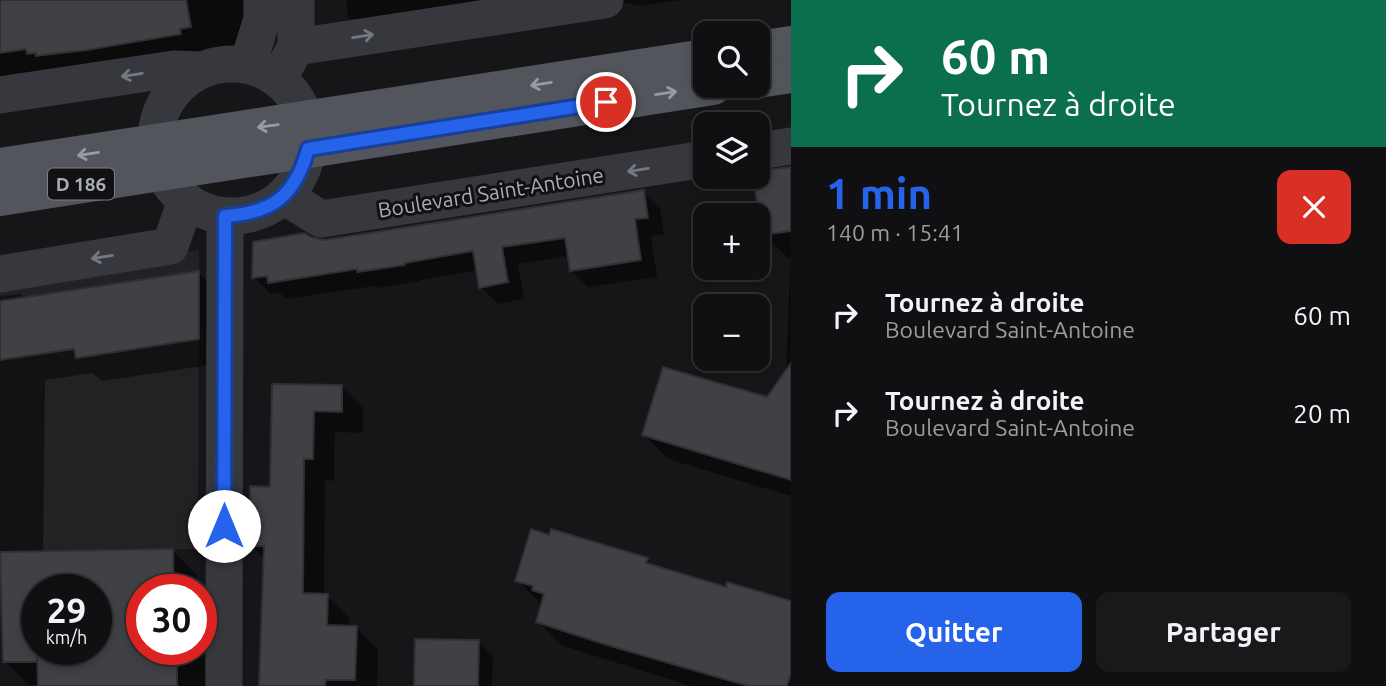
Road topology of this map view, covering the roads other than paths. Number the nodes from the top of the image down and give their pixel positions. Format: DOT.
graph roads {
  1 [pos="262,0"];
  2 [pos="296,0"];
  3 [pos="605,0"];
  4 [pos="791,45"];
  5 [pos="296,47"];
  6 [pos="770,48"];
  7 [pos="693,60"];
  8 [pos="200,70"];
  9 [pos="263,71"];
  10 [pos="791,74"];
  11 [pos="770,77"];
  12 [pos="693,88"];
  13 [pos="0,95"];
  14 [pos="307,135"];
  15 [pos="791,146"];
  16 [pos="770,149"];
  17 [pos="158,157"];
  18 [pos="693,161"];
  19 [pos="0,167"];
  20 [pos="284,196"];
  21 [pos="0,197"];
  22 [pos="186,201"];
  23 [pos="225,216"];
  24 [pos="0,274"];
  25 [pos="224,686"];
  1 -- 9 [label="street"];
  2 -- 5 [label="street"];
  5 -- 3 [label="street, one-way"];
  4 -- 6 [label="main road"];
  5 -- 9 [label="street"];
  7 -- 14 [label="main road, D 186, one-way"];
  8 -- 9 [label="street"];
  8 -- 13 [label="street, one-way"];
  8 -- 17 [label="street"];
  9 -- 14 [label="street"];
  10 -- 11 [label="main road"];
  14 -- 12 [label="main road, D 186, one-way"];
  14 -- 17 [label="main road, D 186"];
  14 -- 20 [label="street"];
  15 -- 16 [label="street"];
  17 -- 19 [label="main road, D 186, one-way"];
  17 -- 21 [label="main road, D 186"];
  17 -- 22 [label="street"];
  18 -- 20 [label="street, Boulevard Saint-Antoine, one-way"];
  20 -- 23 [label="street"];
  22 -- 23 [label="street"];
  22 -- 24 [label="street, one-way"];
  23 -- 25 [label="street"];
}
